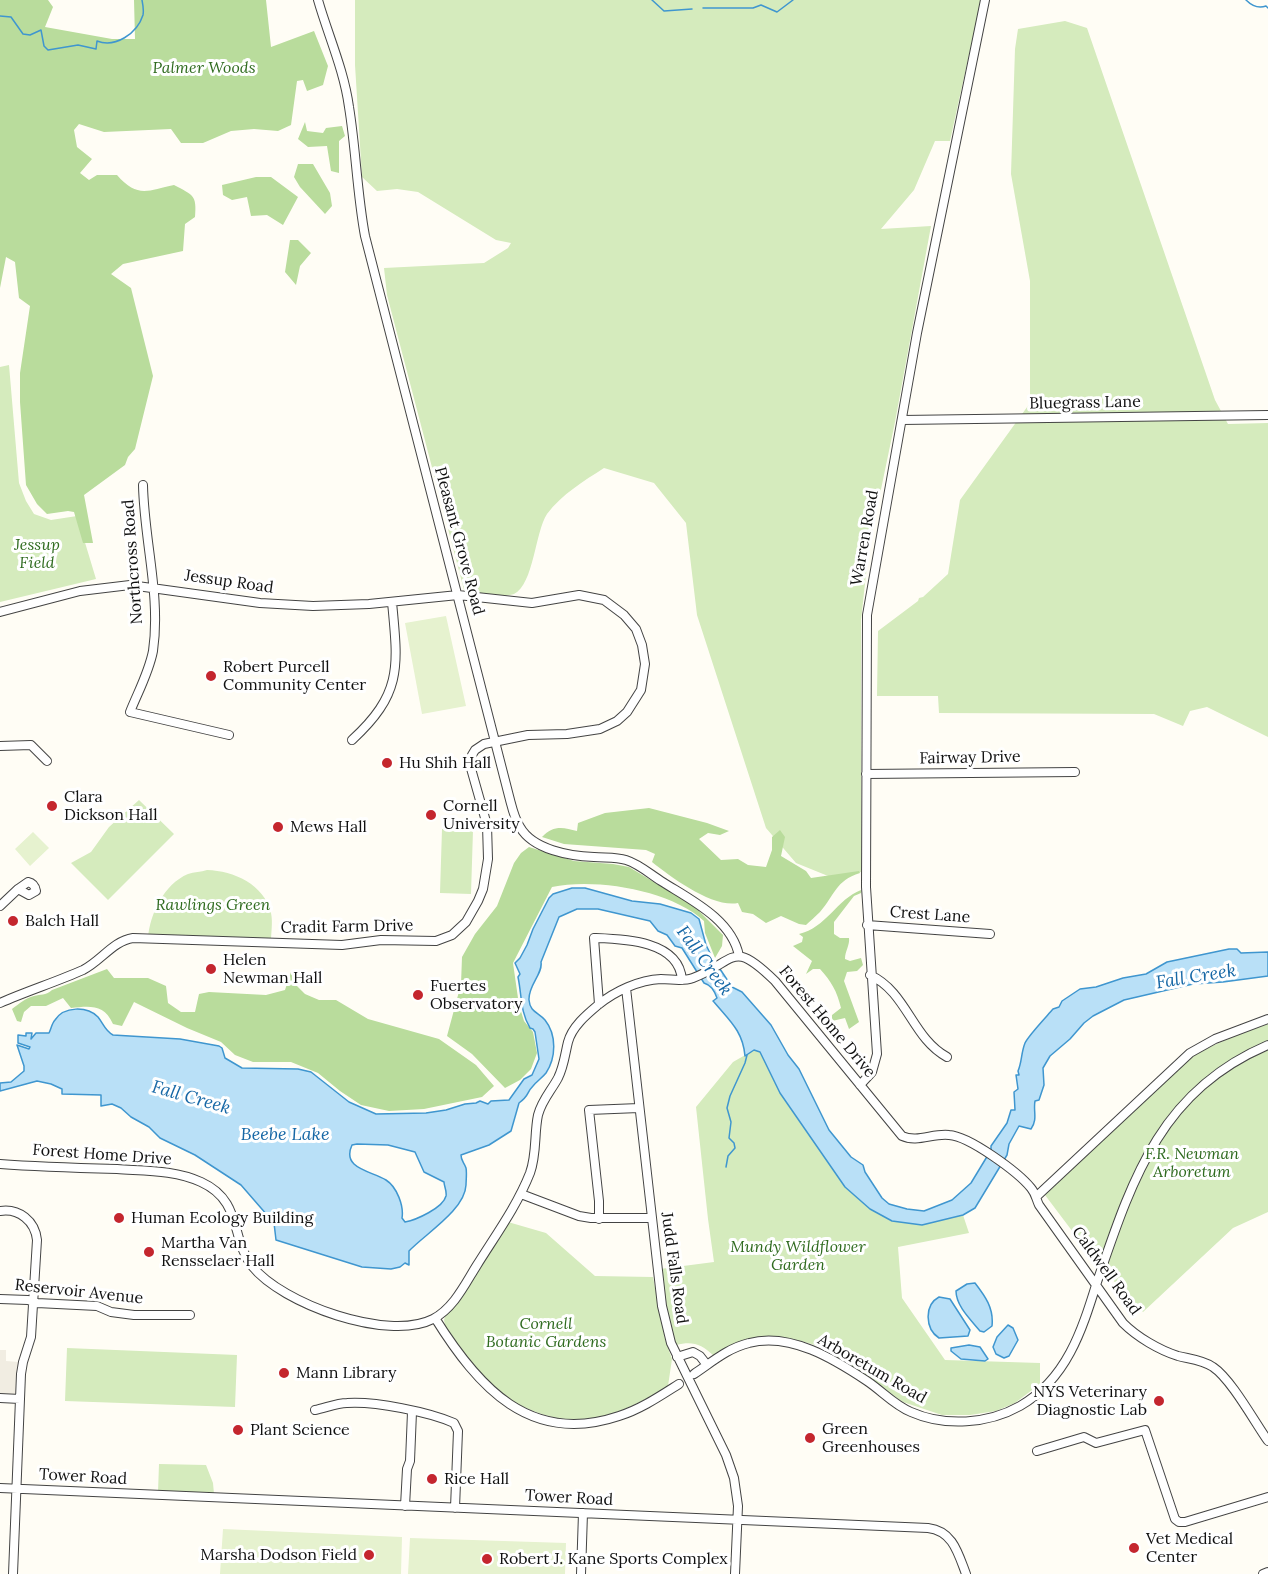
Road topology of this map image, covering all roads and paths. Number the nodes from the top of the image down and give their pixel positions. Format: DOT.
graph roads {
  1 [pos="318,0"];
  2 [pos="985,0"];
  3 [pos="1268,414"];
  4 [pos="902,420"];
  5 [pos="143,485"];
  6 [pos="154,587"];
  7 [pos="458,595"];
  8 [pos="392,602"];
  9 [pos="0,612"];
  10 [pos="229,735"];
  11 [pos="351,740"];
  12 [pos="496,742"];
  13 [pos="0,746"];
  14 [pos="47,761"];
  15 [pos="1076,772"];
  16 [pos="866,774"];
  17 [pos="18,889"];
  18 [pos="0,906"];
  19 [pos="867,925"];
  20 [pos="990,934"];
  21 [pos="739,956"];
  22 [pos="870,975"];
  23 [pos="682,980"];
  24 [pos="626,988"];
  25 [pos="0,1003"];
  26 [pos="599,1004"];
  27 [pos="1268,1019"];
  28 [pos="1268,1044"];
  29 [pos="947,1057"];
  30 [pos="860,1085"];
  31 [pos="639,1108"];
  32 [pos="0,1164"];
  33 [pos="520,1194"];
  34 [pos="1036,1196"];
  35 [pos="0,1211"];
  36 [pos="652,1218"];
  37 [pos="599,1219"];
  38 [pos="1096,1287"];
  39 [pos="0,1299"];
  40 [pos="33,1301"];
  41 [pos="190,1315"];
  42 [pos="435,1318"];
  43 [pos="677,1357"];
  44 [pos="707,1365"];
  45 [pos="694,1374"];
  46 [pos="679,1384"];
  47 [pos="0,1398"];
  48 [pos="21,1399"];
  49 [pos="315,1410"];
  50 [pos="412,1412"];
  51 [pos="1268,1441"];
  52 [pos="1037,1451"];
  53 [pos="0,1488"];
  54 [pos="18,1489"];
  55 [pos="1268,1497"];
  56 [pos="405,1506"];
  57 [pos="455,1508"];
  58 [pos="583,1514"];
  59 [pos="738,1520"];
  60 [pos="1268,1572"];
  61 [pos="13,1574"];
  62 [pos="581,1574"];
  63 [pos="735,1574"];
  64 [pos="966,1574"];
  65 [pos="1263,1574"];
  1 -- 7 [label="street, Pleasant Grove Road"];
  2 -- 4 [label="street, Warren Road"];
  3 -- 4 [label="street, Bluegrass Lane"];
  4 -- 16 [label="street, Warren Road"];
  5 -- 6 [label="street, Northcross Road"];
  6 -- 8 [label="street, Jessup Road"];
  6 -- 9 [label="street, Jessup Road"];
  6 -- 10 [label="street, Northcross Road"];
  7 -- 8 [label="street, Jessup Road"];
  7 -- 12 [label="street, Pleasant Grove Road"];
  7 -- 12 [label="street, Jessup Road"];
  8 -- 11 [label="street"];
  12 -- 21 [label="street, Pleasant Grove Road"];
  12 -- 25 [label="street, Cradit Farm Drive"];
  13 -- 14 [label="street"];
  15 -- 16 [label="street, Fairway Drive"];
  16 -- 19 [label="street, Warren Road"];
  17 -- 18 [label="street"];
  19 -- 20 [label="street, Crest Lane"];
  19 -- 22 [label="street, Warren Road"];
  21 -- 23 [label="street"];
  21 -- 30 [label="street, Forest Home Drive"];
  22 -- 29 [label="street"];
  22 -- 30 [label="street, Warren Road"];
  23 -- 24 [label="street"];
  23 -- 26 [label="street"];
  24 -- 26 [label="street"];
  24 -- 31 [label="street, Judd Falls Road"];
  26 -- 33 [label="street"];
  27 -- 34 [label="street"];
  28 -- 38 [label="street, Arboretum Road"];
  30 -- 34 [label="street, Forest Home Drive"];
  31 -- 36 [label="street, Judd Falls Road"];
  31 -- 37 [label="street"];
  32 -- 42 [label="street, Forest Home Drive"];
  33 -- 37 [label="street"];
  33 -- 42 [label="street"];
  34 -- 38 [label="street, Caldwell Road"];
  35 -- 40 [label="street"];
  36 -- 37 [label="street"];
  36 -- 43 [label="street, Judd Falls Road"];
  38 -- 44 [label="street, Arboretum Road"];
  38 -- 51 [label="street, Caldwell Road"];
  39 -- 40 [label="street, Reservoir Avenue"];
  40 -- 41 [label="street, Reservoir Avenue"];
  40 -- 48 [label="street"];
  42 -- 46 [label="street"];
  43 -- 44 [label="street"];
  43 -- 59 [label="street, Judd Falls Road"];
  44 -- 45 [label="street, Arboretum Road"];
  47 -- 48 [label="street"];
  48 -- 54 [label="street"];
  49 -- 50 [label="street"];
  50 -- 56 [label="street"];
  50 -- 57 [label="street"];
  52 -- 55 [label="street"];
  53 -- 54 [label="street, Tower Road"];
  54 -- 56 [label="street, Tower Road"];
  54 -- 61 [label="street"];
  56 -- 57 [label="street, Tower Road"];
  57 -- 58 [label="street, Tower Road"];
  58 -- 59 [label="street, Tower Road"];
  58 -- 62 [label="street"];
  59 -- 63 [label="street, Judd Falls Road"];
  59 -- 64 [label="street, Tower Road"];
  60 -- 65 [label="street"];
}
